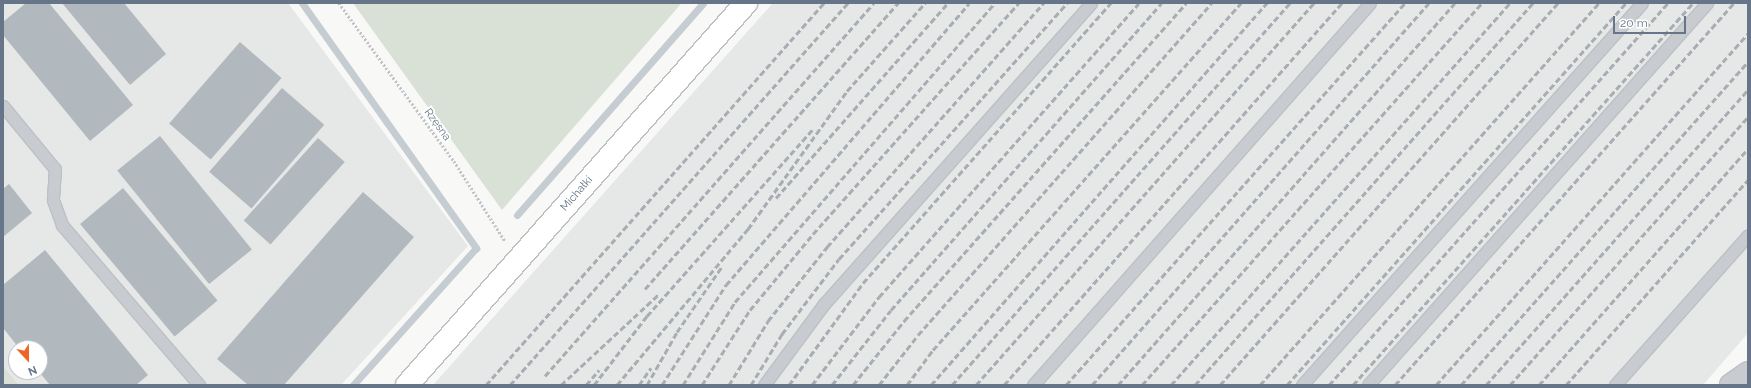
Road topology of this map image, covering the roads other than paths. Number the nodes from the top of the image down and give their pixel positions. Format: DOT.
graph roads {
  1 [pos="746,3"];
  2 [pos="1091,3"];
  3 [pos="1370,3"];
  4 [pos="1642,3"];
  5 [pos="1707,3"];
  6 [pos="3,106"];
  7 [pos="1748,234"];
  8 [pos="1748,373"];
  9 [pos="199,385"];
  10 [pos="407,385"];
  11 [pos="764,385"];
  12 [pos="1032,385"];
  13 [pos="1302,385"];
  14 [pos="1368,385"];
  15 [pos="1615,385"];
  16 [pos="1731,385"];
  1 -- 10 [label="street, Michałki"];
  2 -- 11 [label="lane"];
  3 -- 12 [label="lane"];
  4 -- 13 [label="lane"];
  5 -- 14 [label="lane"];
  6 -- 9 [label="lane"];
  7 -- 15 [label="lane"];
  8 -- 16 [label="street"];
}
